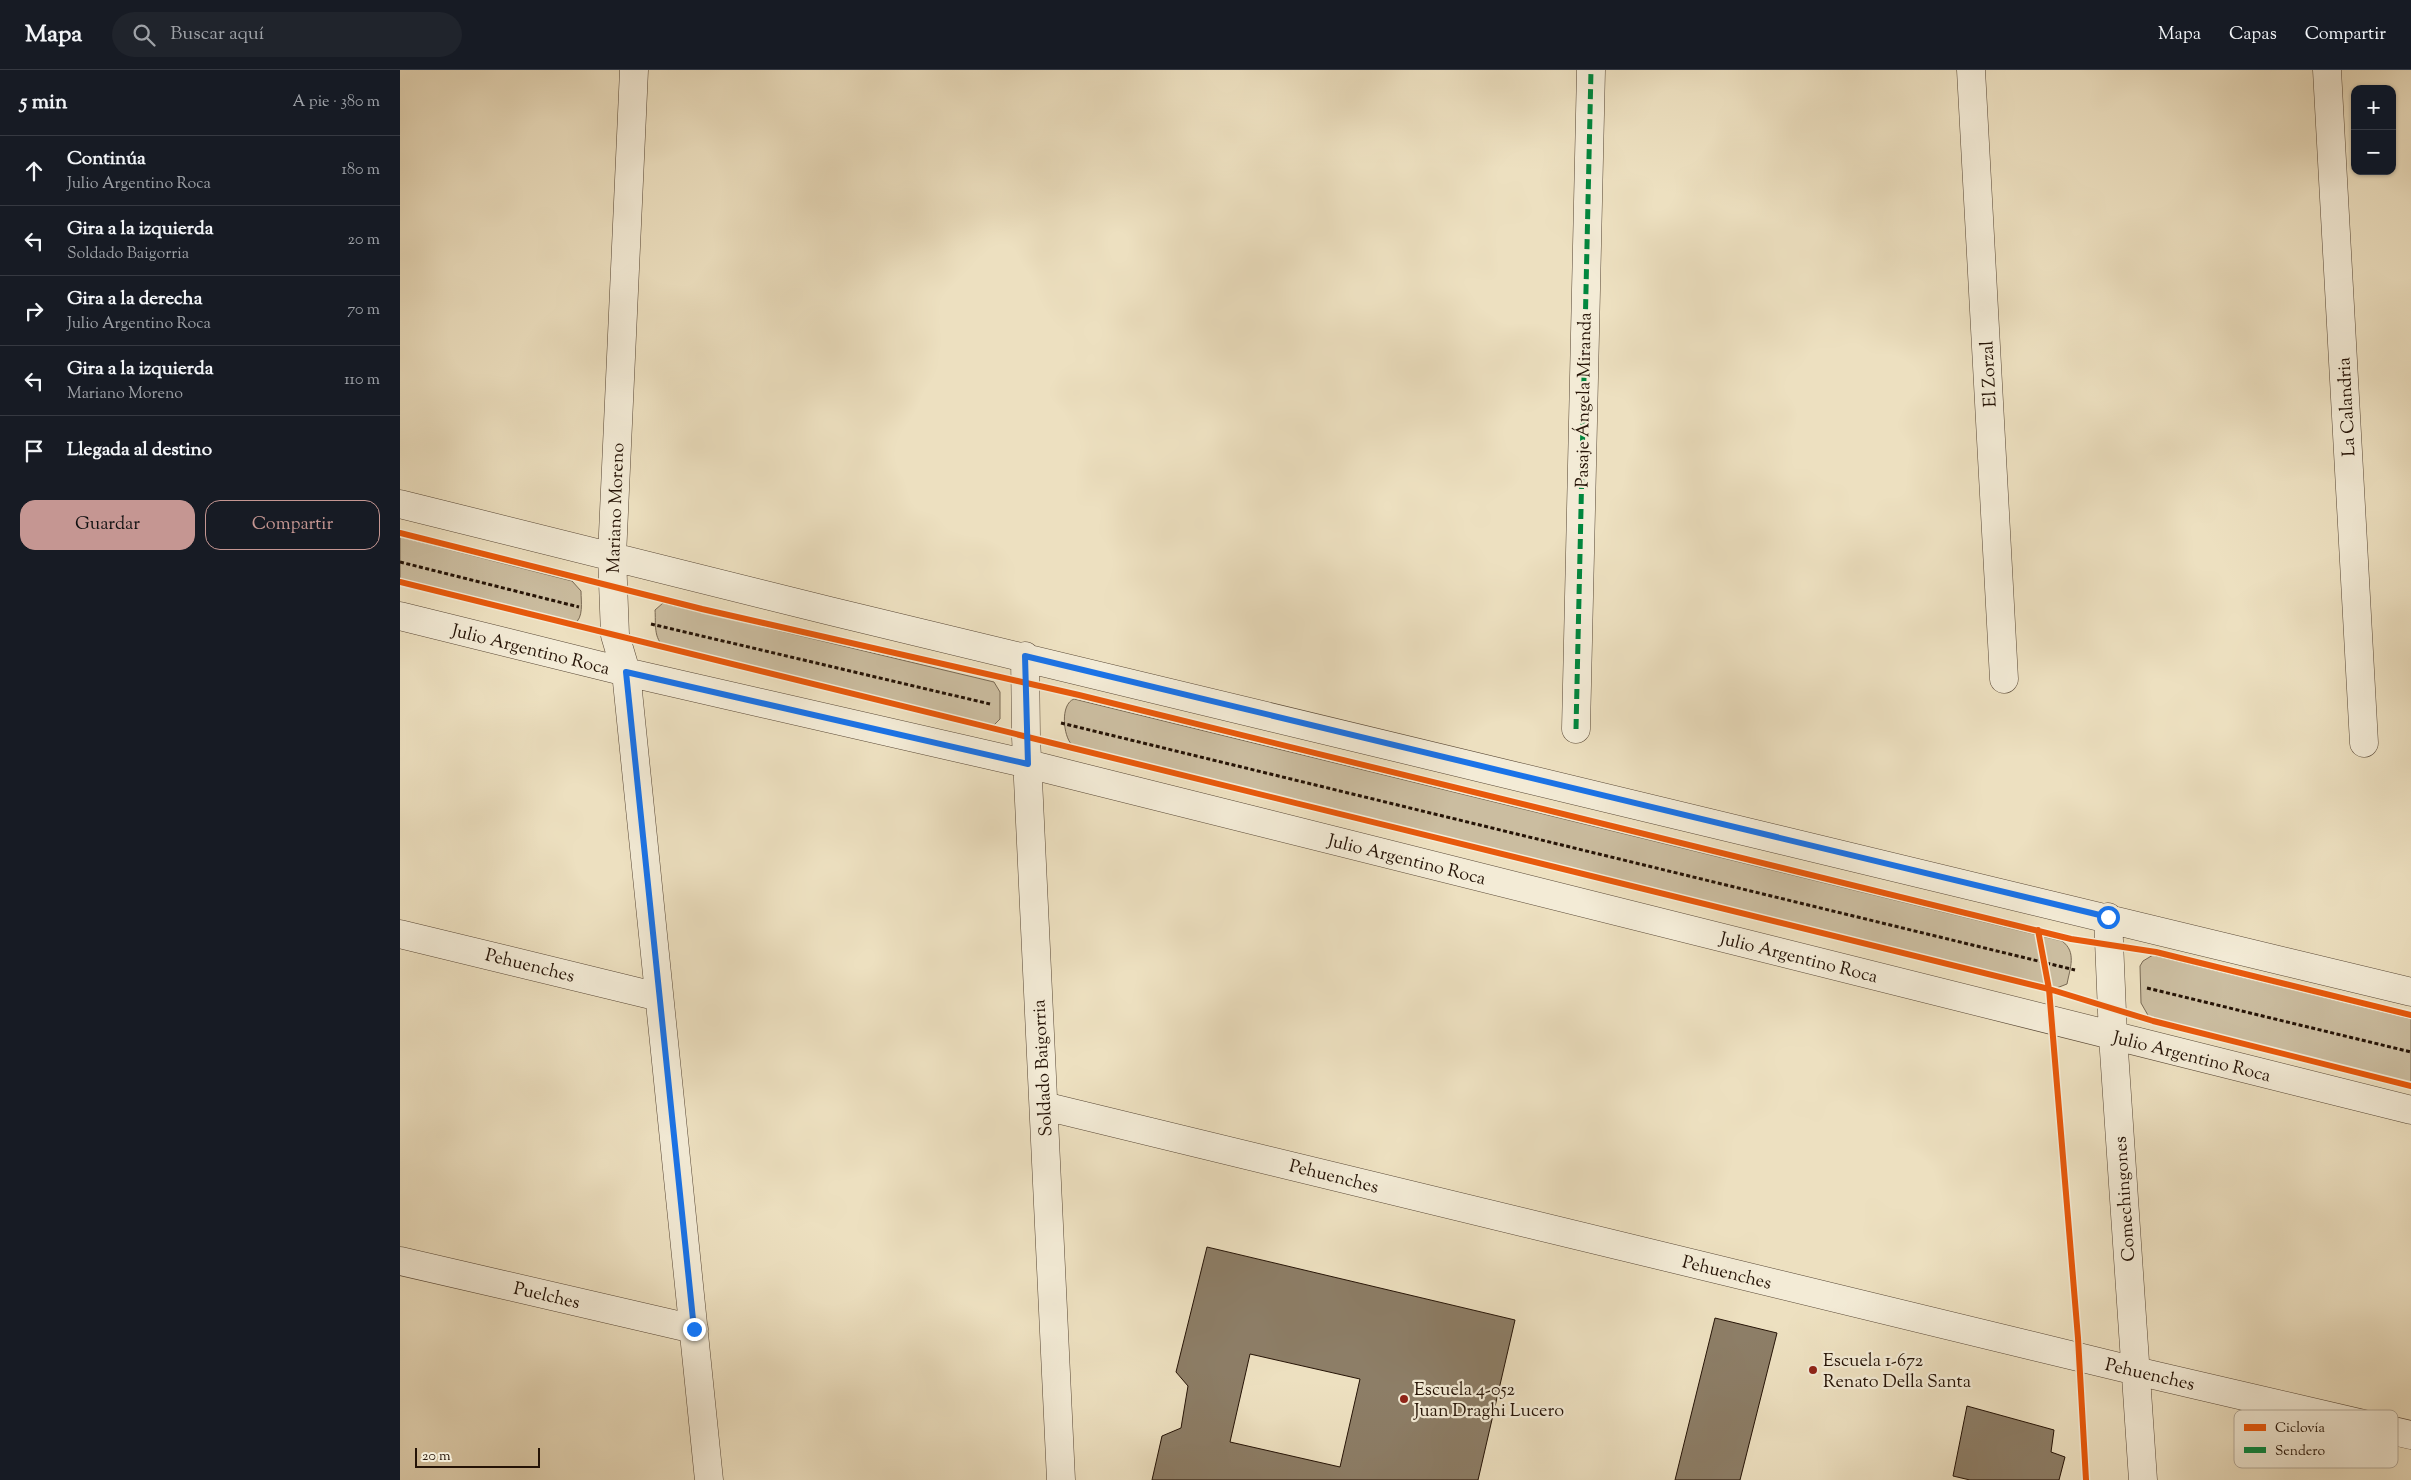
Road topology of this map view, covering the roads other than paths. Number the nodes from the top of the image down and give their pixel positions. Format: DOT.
graph roads {
  1 [pos="634,70"];
  2 [pos="1591,70"];
  3 [pos="1971,70"];
  4 [pos="2327,70"];
  5 [pos="400,504"];
  6 [pos="612,556"];
  7 [pos="400,616"];
  8 [pos="1025,656"];
  9 [pos="626,672"];
  10 [pos="2004,679"];
  11 [pos="1576,729"];
  12 [pos="2364,743"];
  13 [pos="1028,764"];
  14 [pos="2108,917"];
  15 [pos="400,934"];
  16 [pos="2411,992"];
  17 [pos="659,997"];
  18 [pos="2113,1036"];
  19 [pos="1044,1106"];
  20 [pos="2411,1110"];
  21 [pos="400,1262"];
  22 [pos="694,1329"];
  23 [pos="2136,1371"];
  24 [pos="2304,1410"];
  25 [pos="2398,1432"];
  26 [pos="2411,1435"];
  27 [pos="709,1480"];
  28 [pos="1061,1480"];
  29 [pos="2143,1480"];
  1 -- 6 [label="street, Mariano Moreno"];
  2 -- 11 [label="street, Pasaje Ángela Miranda"];
  3 -- 10 [label="street, El Zorzal"];
  4 -- 12 [label="street, La Calandria"];
  5 -- 6 [label="street"];
  6 -- 8 [label="street"];
  6 -- 9 [label="street, Mariano Moreno"];
  7 -- 9 [label="street, Julio Argentino Roca"];
  8 -- 13 [label="street, Soldado Baigorria"];
  8 -- 14 [label="street"];
  9 -- 13 [label="street, Julio Argentino Roca"];
  9 -- 17 [label="street, Mariano Moreno"];
  13 -- 18 [label="street, Julio Argentino Roca"];
  13 -- 19 [label="street, Soldado Baigorria"];
  14 -- 16 [label="street"];
  14 -- 18 [label="street, Comechingones"];
  15 -- 17 [label="street, Pehuenches"];
  17 -- 22 [label="street, Mariano Moreno"];
  18 -- 20 [label="street, Julio Argentino Roca"];
  18 -- 23 [label="street, Comechingones"];
  19 -- 23 [label="street, Pehuenches"];
  19 -- 28 [label="street, Soldado Baigorria"];
  21 -- 22 [label="street, Puelches"];
  22 -- 27 [label="street, Mariano Moreno"];
  23 -- 24 [label="street, Pehuenches"];
  23 -- 29 [label="street, Comechingones"];
  25 -- 26 [label="street, Pehuenches"];
}
